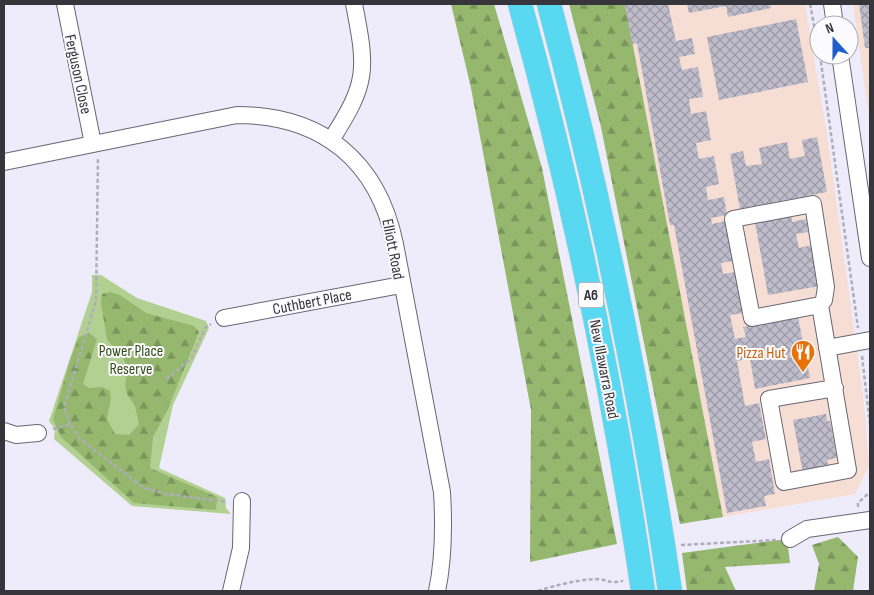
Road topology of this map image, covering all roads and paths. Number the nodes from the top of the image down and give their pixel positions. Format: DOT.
graph roads {
  1 [pos="64,4"];
  2 [pos="354,4"];
  3 [pos="520,4"];
  4 [pos="549,4"];
  5 [pos="822,65"];
  6 [pos="841,65"];
  7 [pos="331,140"];
  8 [pos="96,143"];
  9 [pos="4,162"];
  10 [pos="870,258"];
  11 [pos="401,285"];
  12 [pos="820,305"];
  13 [pos="224,318"];
  14 [pos="865,341"];
  15 [pos="827,348"];
  16 [pos="166,379"];
  17 [pos="834,388"];
  18 [pos="70,424"];
  19 [pos="870,424"];
  20 [pos="4,431"];
  21 [pos="38,433"];
  22 [pos="242,501"];
  23 [pos="223,502"];
  24 [pos="870,520"];
  25 [pos="790,539"];
  26 [pos="231,591"];
  27 [pos="437,591"];
  28 [pos="643,591"];
  29 [pos="670,591"];
  1 -- 8 [label="street, Ferguson Close"];
  2 -- 7 [label="street"];
  3 -- 28 [label="highway, New Illawarra Road / A6"];
  4 -- 29 [label="highway, New Illawarra Road / A6"];
  5 -- 14 [label="path"];
  6 -- 10 [label="street"];
  7 -- 8 [label="street, Elliott Road"];
  7 -- 11 [label="street, Elliott Road"];
  8 -- 9 [label="street, Elliott Road"];
  8 -- 18 [label="path"];
  11 -- 13 [label="street, Cuthbert Place"];
  11 -- 27 [label="street, Elliott Road"];
  12 -- 12 [label="street"];
  12 -- 15 [label="street"];
  13 -- 16 [label="path"];
  14 -- 15 [label="street"];
  14 -- 19 [label="path"];
  15 -- 17 [label="street"];
  17 -- 17 [label="street"];
  18 -- 21 [label="path"];
  18 -- 23 [label="path"];
  20 -- 21 [label="street"];
  22 -- 26 [label="street"];
  24 -- 25 [label="street"];
}
